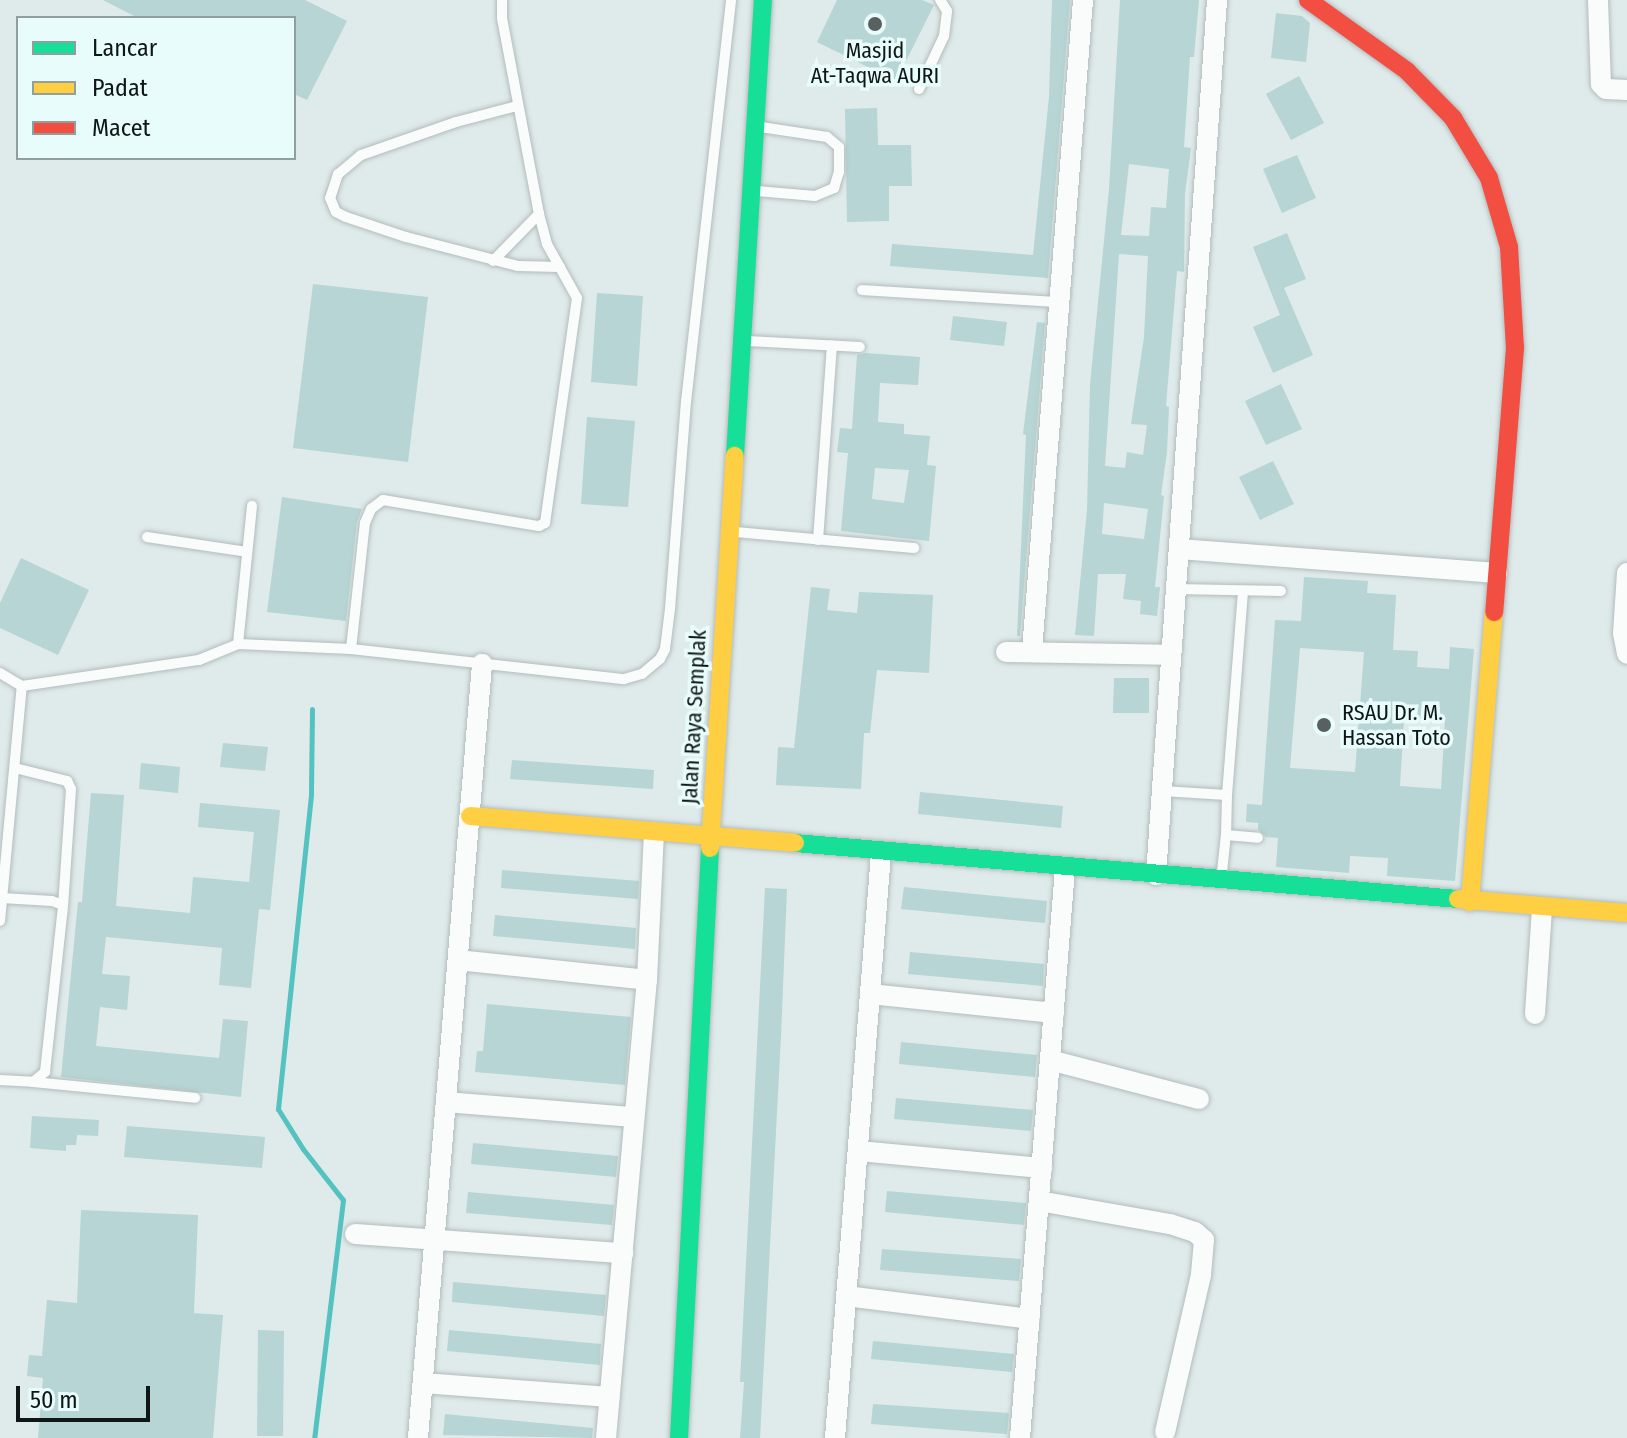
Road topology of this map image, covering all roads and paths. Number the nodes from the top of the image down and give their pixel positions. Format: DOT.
graph roads {
  1 [pos="502,0"];
  2 [pos="731,0"];
  3 [pos="763,0"];
  4 [pos="940,0"];
  5 [pos="1083,0"];
  6 [pos="1217,0"];
  7 [pos="1308,0"];
  8 [pos="1598,0"];
  9 [pos="919,89"];
  10 [pos="1627,90"];
  11 [pos="517,106"];
  12 [pos="755,126"];
  13 [pos="751,190"];
  14 [pos="539,214"];
  15 [pos="493,261"];
  16 [pos="560,267"];
  17 [pos="862,290"];
  18 [pos="1060,302"];
  19 [pos="742,340"];
  20 [pos="832,346"];
  21 [pos="860,347"];
  22 [pos="252,506"];
  23 [pos="730,532"];
  24 [pos="147,537"];
  25 [pos="818,540"];
  26 [pos="914,548"];
  27 [pos="1179,549"];
  28 [pos="247,552"];
  29 [pos="1497,573"];
  30 [pos="1627,573"];
  31 [pos="1176,589"];
  32 [pos="1281,591"];
  33 [pos="1243,592"];
  34 [pos="238,644"];
  35 [pos="351,649"];
  36 [pos="1032,651"];
  37 [pos="1006,652"];
  38 [pos="1627,654"];
  39 [pos="1171,655"];
  40 [pos="482,664"];
  41 [pos="0,673"];
  42 [pos="22,686"];
  43 [pos="15,768"];
  44 [pos="1162,791"];
  45 [pos="1227,795"];
  46 [pos="470,816"];
  47 [pos="654,832"];
  48 [pos="1226,835"];
  49 [pos="711,836"];
  50 [pos="1258,838"];
  51 [pos="881,853"];
  52 [pos="1065,869"];
  53 [pos="1222,872"];
  54 [pos="1156,875"];
  55 [pos="2,898"];
  56 [pos="1470,902"];
  57 [pos="63,905"];
  58 [pos="1542,908"];
  59 [pos="1627,913"];
  60 [pos="0,921"];
  61 [pos="458,960"];
  62 [pos="647,980"];
  63 [pos="870,994"];
  64 [pos="1054,1013"];
  65 [pos="1535,1014"];
  66 [pos="1050,1060"];
  67 [pos="0,1080"];
  68 [pos="33,1082"];
  69 [pos="195,1098"];
  70 [pos="1199,1099"];
  71 [pos="446,1102"];
  72 [pos="633,1117"];
  73 [pos="858,1151"];
  74 [pos="1042,1168"];
  75 [pos="1039,1201"];
  76 [pos="355,1234"];
  77 [pos="434,1240"];
  78 [pos="623,1253"];
  79 [pos="846,1296"];
  80 [pos="1030,1319"];
  81 [pos="423,1383"];
  82 [pos="609,1397"];
  83 [pos="1165,1432"];
  84 [pos="418,1438"];
  85 [pos="606,1438"];
  86 [pos="679,1438"];
  87 [pos="835,1438"];
  88 [pos="1020,1438"];
  1 -- 11 [label="lane"];
  2 -- 40 [label="lane"];
  3 -- 12 [label="street, Jalan Raya Semplak"];
  4 -- 9 [label="lane"];
  5 -- 18 [label="street"];
  6 -- 27 [label="street"];
  7 -- 29 [label="street"];
  8 -- 10 [label="street"];
  11 -- 14 [label="lane"];
  11 -- 15 [label="lane"];
  12 -- 13 [label="street, Jalan Raya Semplak"];
  12 -- 13 [label="lane"];
  13 -- 19 [label="street, Jalan Raya Semplak"];
  14 -- 15 [label="lane"];
  14 -- 16 [label="lane"];
  15 -- 16 [label="lane"];
  16 -- 35 [label="lane"];
  17 -- 18 [label="lane"];
  18 -- 36 [label="street"];
  19 -- 20 [label="lane"];
  19 -- 23 [label="street, Jalan Raya Semplak"];
  20 -- 21 [label="lane"];
  20 -- 25 [label="lane"];
  22 -- 28 [label="lane"];
  23 -- 25 [label="lane"];
  23 -- 49 [label="street, Jalan Raya Semplak"];
  24 -- 28 [label="lane"];
  25 -- 26 [label="lane"];
  27 -- 29 [label="street"];
  27 -- 31 [label="street"];
  28 -- 34 [label="lane"];
  29 -- 56 [label="street"];
  30 -- 38 [label="street"];
  31 -- 33 [label="lane"];
  31 -- 39 [label="street"];
  32 -- 33 [label="lane"];
  33 -- 45 [label="lane"];
  34 -- 35 [label="lane"];
  34 -- 42 [label="lane"];
  35 -- 40 [label="lane"];
  36 -- 37 [label="street"];
  36 -- 39 [label="street"];
  39 -- 44 [label="street"];
  40 -- 46 [label="street"];
  41 -- 42 [label="lane"];
  42 -- 43 [label="lane"];
  43 -- 55 [label="lane"];
  43 -- 57 [label="lane"];
  44 -- 45 [label="lane"];
  44 -- 54 [label="street"];
  45 -- 48 [label="lane"];
  46 -- 47 [label="street"];
  46 -- 61 [label="street"];
  47 -- 49 [label="street"];
  47 -- 62 [label="street"];
  48 -- 50 [label="lane"];
  48 -- 53 [label="lane"];
  49 -- 51 [label="street"];
  49 -- 86 [label="street, Jalan Raya Semplak"];
  51 -- 52 [label="street"];
  51 -- 63 [label="street"];
  52 -- 54 [label="street"];
  52 -- 64 [label="street"];
  54 -- 56 [label="street"];
  55 -- 57 [label="lane"];
  55 -- 60 [label="lane"];
  56 -- 58 [label="street"];
  57 -- 68 [label="lane"];
  58 -- 59 [label="street"];
  58 -- 65 [label="street"];
  61 -- 62 [label="street"];
  61 -- 71 [label="street"];
  62 -- 72 [label="street"];
  63 -- 64 [label="street"];
  63 -- 73 [label="street"];
  64 -- 66 [label="street"];
  66 -- 70 [label="street"];
  66 -- 74 [label="street"];
  67 -- 68 [label="lane"];
  68 -- 69 [label="lane"];
  71 -- 72 [label="street"];
  71 -- 77 [label="street"];
  72 -- 78 [label="street"];
  73 -- 74 [label="street"];
  73 -- 79 [label="street"];
  74 -- 75 [label="street"];
  75 -- 80 [label="street"];
  75 -- 83 [label="street"];
  76 -- 77 [label="street"];
  77 -- 78 [label="street"];
  77 -- 81 [label="street"];
  78 -- 82 [label="street"];
  79 -- 80 [label="street"];
  79 -- 87 [label="street"];
  80 -- 88 [label="street"];
  81 -- 82 [label="street"];
  81 -- 84 [label="street"];
  82 -- 85 [label="street"];
}
